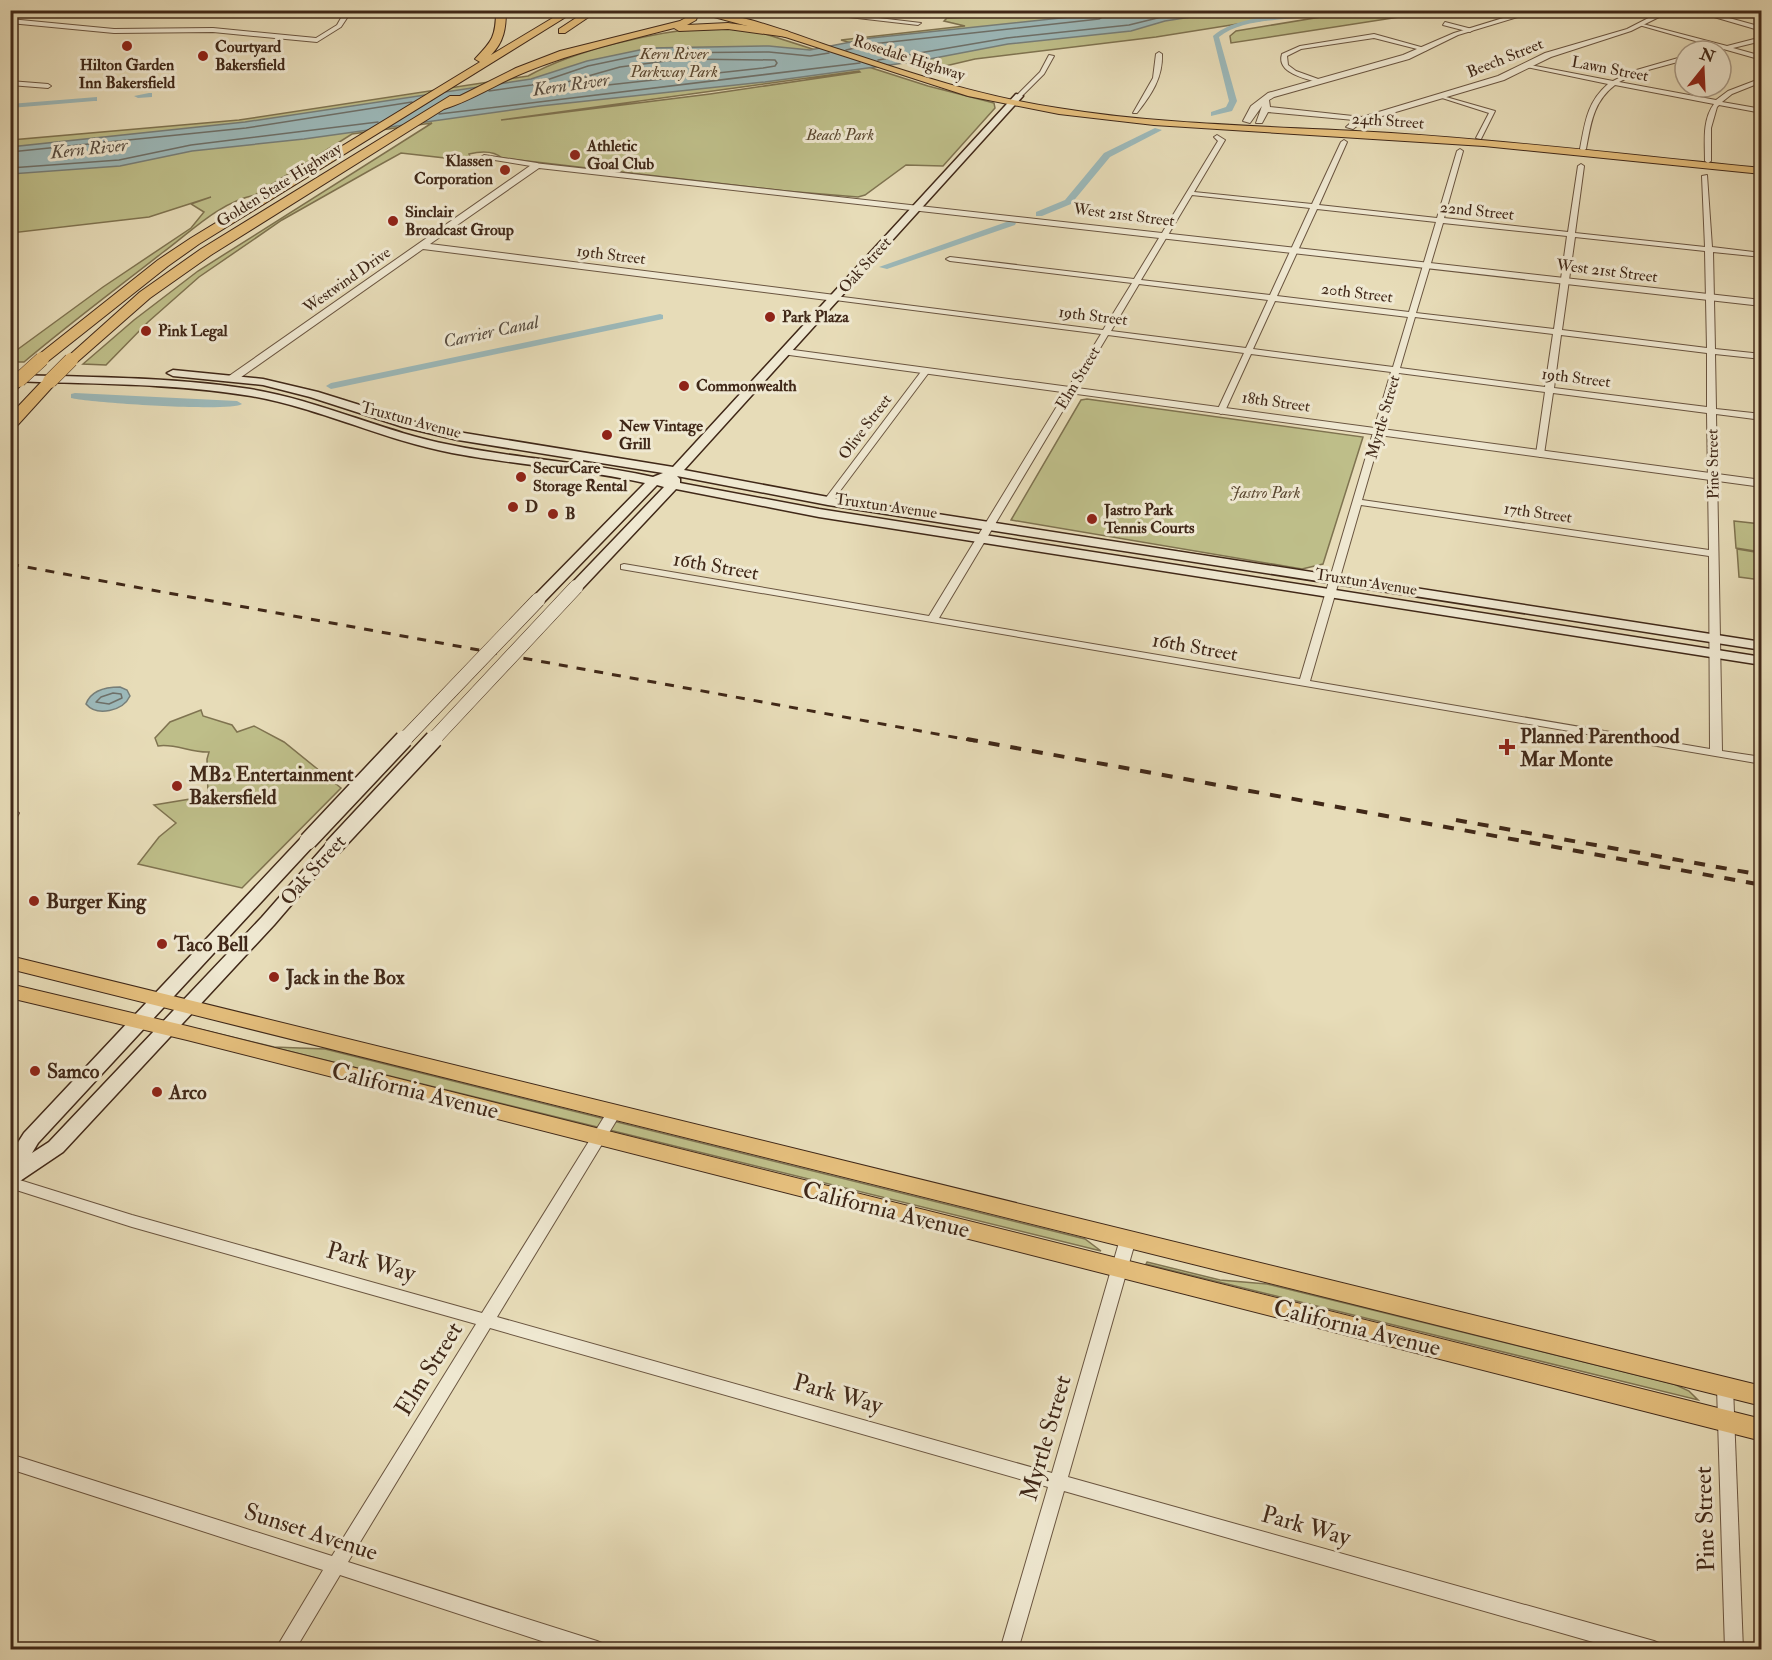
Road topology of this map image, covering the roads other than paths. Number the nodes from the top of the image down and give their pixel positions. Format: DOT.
graph roads {
  1 [pos="344,10"];
  2 [pos="501,10"];
  3 [pos="568,10"];
  4 [pos="573,10"];
  5 [pos="595,10"];
  6 [pos="709,10"];
  7 [pos="731,10"];
  8 [pos="790,10"];
  9 [pos="1538,10"];
  10 [pos="1670,10"];
  11 [pos="1692,10"];
  12 [pos="695,11"];
  13 [pos="722,17"];
  14 [pos="10,21"];
  15 [pos="918,23"];
  16 [pos="1445,24"];
  17 [pos="1641,24"];
  18 [pos="547,26"];
  19 [pos="1761,29"];
  20 [pos="658,30"];
  21 [pos="1470,30"];
  22 [pos="787,34"];
  23 [pos="555,35"];
  24 [pos="1694,39"];
  25 [pos="1761,39"];
  26 [pos="1733,46"];
  27 [pos="1425,49"];
  28 [pos="1733,50"];
  29 [pos="1159,54"];
  30 [pos="1051,56"];
  31 [pos="1761,58"];
  32 [pos="1673,61"];
  33 [pos="518,65"];
  34 [pos="1525,66"];
  35 [pos="903,68"];
  36 [pos="1761,80"];
  37 [pos="966,81"];
  38 [pos="1319,81"];
  39 [pos="10,83"];
  40 [pos="1614,83"];
  41 [pos="977,84"];
  42 [pos="449,85"];
  43 [pos="48,86"];
  44 [pos="1441,96"];
  45 [pos="1016,99"];
  46 [pos="1265,99"];
  47 [pos="1718,102"];
  48 [pos="442,106"];
  49 [pos="1266,109"];
  50 [pos="1761,111"];
  51 [pos="1135,112"];
  52 [pos="1363,119"];
  53 [pos="1247,121"];
  54 [pos="1259,121"];
  55 [pos="1350,127"];
  56 [pos="1292,131"];
  57 [pos="1217,137"];
  58 [pos="1479,138"];
  59 [pos="1344,142"];
  60 [pos="1583,148"];
  61 [pos="1460,151"];
  62 [pos="484,156"];
  63 [pos="1708,161"];
  64 [pos="537,165"];
  65 [pos="1581,166"];
  66 [pos="1761,166"];
  67 [pos="1761,171"];
  68 [pos="1705,176"];
  69 [pos="1189,193"];
  70 [pos="918,207"];
  71 [pos="1313,207"];
  72 [pos="1440,220"];
  73 [pos="1571,234"];
  74 [pos="1164,235"];
  75 [pos="422,246"];
  76 [pos="1708,249"];
  77 [pos="1294,250"];
  78 [pos="1761,255"];
  79 [pos="950,259"];
  80 [pos="1427,265"];
  81 [pos="1136,281"];
  82 [pos="1565,281"];
  83 [pos="1711,297"];
  84 [pos="835,298"];
  85 [pos="1272,298"];
  86 [pos="1761,303"];
  87 [pos="1413,315"];
  88 [pos="1557,332"];
  89 [pos="1105,333"];
  90 [pos="1248,351"];
  91 [pos="1711,351"];
  92 [pos="786,352"];
  93 [pos="1761,357"];
  94 [pos="10,367"];
  95 [pos="1396,370"];
  96 [pos="926,371"];
  97 [pos="233,378"];
  98 [pos="14,382"];
  99 [pos="1071,390"];
  100 [pos="1549,390"];
  101 [pos="297,403"];
  102 [pos="1712,410"];
  103 [pos="1221,411"];
  104 [pos="1761,417"];
  105 [pos="10,425"];
  106 [pos="1378,432"];
  107 [pos="458,436"];
  108 [pos="1540,454"];
  109 [pos="1713,478"];
  110 [pos="674,479"];
  111 [pos="654,481"];
  112 [pos="1761,484"];
  113 [pos="828,501"];
  114 [pos="1358,502"];
  115 [pos="987,531"];
  116 [pos="1714,554"];
  117 [pos="624,567"];
  118 [pos="1335,579"];
  119 [pos="1332,594"];
  120 [pos="932,620"];
  121 [pos="1714,638"];
  122 [pos="1761,646"];
  123 [pos="1715,654"];
  124 [pos="1761,661"];
  125 [pos="1304,683"];
  126 [pos="1716,753"];
  127 [pos="1761,761"];
  128 [pos="10,962"];
  129 [pos="10,990"];
  130 [pos="160,998"];
  131 [pos="189,1005"];
  132 [pos="138,1021"];
  133 [pos="167,1029"];
  134 [pos="614,1113"];
  135 [pos="599,1137"];
  136 [pos="10,1173"];
  137 [pos="10,1180"];
  138 [pos="1128,1239"];
  139 [pos="1119,1268"];
  140 [pos="487,1320"];
  141 [pos="1725,1387"];
  142 [pos="1761,1396"];
  143 [pos="1726,1421"];
  144 [pos="1761,1430"];
  145 [pos="10,1461"];
  146 [pos="1059,1482"];
  147 [pos="336,1565"];
  148 [pos="284,1650"];
  149 [pos="597,1650"];
  150 [pos="1009,1650"];
  151 [pos="1654,1650"];
  152 [pos="1734,1650"];
  1 -- 14 [label="street"];
  2 -- 42 [label="highway"];
  3 -- 18 [label="highway"];
  4 -- 18 [label="highway, Golden State Highway"];
  5 -- 23 [label="highway"];
  6 -- 13 [label="main road"];
  7 -- 35 [label="main road, Rosedale Highway"];
  8 -- 15 [label="street"];
  9 -- 21 [label="street"];
  10 -- 17 [label="street, Beech Street"];
  11 -- 19 [label="street"];
  12 -- 13 [label="main road, Rosedale Highway"];
  12 -- 20 [label="highway"];
  13 -- 22 [label="main road, Rosedale Highway"];
  16 -- 21 [label="street"];
  17 -- 24 [label="street"];
  17 -- 34 [label="street, Beech Street"];
  18 -- 42 [label="highway, Golden State Highway"];
  20 -- 22 [label="highway"];
  20 -- 33 [label="highway"];
  21 -- 27 [label="street"];
  22 -- 35 [label="main road, Rosedale Highway"];
  25 -- 26 [label="street"];
  27 -- 38 [label="street"];
  27 -- 38 [label="street"];
  28 -- 31 [label="street"];
  29 -- 51 [label="street"];
  30 -- 45 [label="street, Oak Street"];
  32 -- 40 [label="street"];
  33 -- 48 [label="highway"];
  33 -- 48 [label="highway, Golden State Highway"];
  34 -- 40 [label="street, Lawn Street"];
  34 -- 44 [label="street, Beech Street"];
  35 -- 37 [label="main road, Rosedale Highway"];
  35 -- 45 [label="main road, Rosedale Highway"];
  36 -- 47 [label="street"];
  38 -- 46 [label="street"];
  39 -- 43 [label="street"];
  40 -- 47 [label="street, Lawn Street"];
  40 -- 60 [label="street"];
  41 -- 45 [label="main road, Rosedale Highway"];
  42 -- 98 [label="highway, Golden State Highway, bridge"];
  44 -- 52 [label="street, Beech Street"];
  44 -- 58 [label="street"];
  45 -- 51 [label="main road, 24th Street"];
  45 -- 56 [label="main road, 24th Street"];
  45 -- 70 [label="main road, Oak Street"];
  46 -- 49 [label="street"];
  46 -- 53 [label="street"];
  47 -- 50 [label="street, Lawn Street"];
  47 -- 63 [label="street"];
  48 -- 105 [label="highway, Golden State Highway, bridge"];
  49 -- 52 [label="street"];
  49 -- 54 [label="street"];
  51 -- 53 [label="main road, 24th Street"];
  52 -- 55 [label="street, Beech Street"];
  53 -- 54 [label="main road, 24th Street"];
  54 -- 55 [label="main road, 24th Street"];
  55 -- 56 [label="main road"];
  55 -- 58 [label="main road, 24th Street"];
  56 -- 67 [label="main road, 24th Street"];
  57 -- 69 [label="street, Elm Street"];
  58 -- 60 [label="main road, 24th Street"];
  59 -- 71 [label="street"];
  60 -- 63 [label="main road, 24th Street"];
  61 -- 72 [label="street, Myrtle Street"];
  62 -- 64 [label="street, West 21st Street"];
  63 -- 66 [label="main road, 24th Street"];
  64 -- 70 [label="street, West 21st Street"];
  64 -- 75 [label="street, Westwind Drive"];
  65 -- 73 [label="street"];
  68 -- 76 [label="street, Pine Street"];
  69 -- 71 [label="street, 22nd Street"];
  69 -- 74 [label="street, Elm Street"];
  70 -- 74 [label="street, West 21st Street"];
  70 -- 84 [label="main road, Oak Street"];
  71 -- 72 [label="street, 22nd Street"];
  71 -- 77 [label="street"];
  72 -- 73 [label="street, 22nd Street"];
  72 -- 80 [label="street, Myrtle Street"];
  73 -- 76 [label="street, 22nd Street"];
  73 -- 82 [label="street"];
  74 -- 77 [label="street, West 21st Street"];
  74 -- 81 [label="street, Elm Street"];
  75 -- 84 [label="street, 19th Street"];
  75 -- 97 [label="street, Westwind Drive"];
  76 -- 78 [label="street, 22nd Street"];
  76 -- 83 [label="street, Pine Street"];
  77 -- 80 [label="street, West 21st Street"];
  77 -- 85 [label="street"];
  79 -- 81 [label="street, 20th Street"];
  80 -- 82 [label="street, West 21st Street"];
  80 -- 87 [label="street, Myrtle Street"];
  81 -- 85 [label="street, 20th Street"];
  81 -- 89 [label="street, Elm Street"];
  82 -- 83 [label="street, West 21st Street"];
  82 -- 88 [label="street"];
  83 -- 86 [label="street, West 21st Street"];
  83 -- 91 [label="street, Pine Street"];
  84 -- 89 [label="street, 19th Street"];
  84 -- 92 [label="main road, Oak Street"];
  85 -- 87 [label="street, 20th Street"];
  85 -- 90 [label="street"];
  87 -- 88 [label="street, 20th Street"];
  87 -- 95 [label="street, Myrtle Street"];
  88 -- 91 [label="street, 20th Street"];
  88 -- 100 [label="street"];
  89 -- 90 [label="street, 19th Street"];
  89 -- 99 [label="street, Elm Street"];
  90 -- 95 [label="street, 19th Street"];
  90 -- 103 [label="street"];
  91 -- 93 [label="street, 20th Street"];
  91 -- 102 [label="street, Pine Street"];
  92 -- 96 [label="street, 18th Street"];
  92 -- 110 [label="main road, Oak Street"];
  94 -- 97 [label="main road, Truxtun Avenue"];
  95 -- 100 [label="street, 19th Street"];
  95 -- 106 [label="street, Myrtle Street"];
  96 -- 99 [label="street, 18th Street"];
  96 -- 113 [label="street, Olive Street"];
  97 -- 107 [label="main road, Truxtun Avenue"];
  98 -- 101 [label="main road, Truxtun Avenue"];
  99 -- 103 [label="street, 18th Street"];
  99 -- 115 [label="street, Elm Street"];
  100 -- 102 [label="street, 19th Street"];
  100 -- 108 [label="street"];
  101 -- 107 [label="main road"];
  101 -- 111 [label="main road, Truxtun Avenue"];
  102 -- 104 [label="street, 19th Street"];
  102 -- 109 [label="street, Pine Street"];
  103 -- 106 [label="street, 18th Street"];
  106 -- 108 [label="street, 18th Street"];
  106 -- 114 [label="street, Myrtle Street"];
  107 -- 110 [label="main road, Truxtun Avenue"];
  108 -- 109 [label="street, 18th Street"];
  109 -- 112 [label="street, 18th Street"];
  109 -- 116 [label="street, Pine Street"];
  110 -- 111 [label="main road, Truxtun Avenue"];
  110 -- 113 [label="main road, Truxtun Avenue"];
  110 -- 115 [label="main road, Truxtun Avenue"];
  110 -- 131 [label="main road, Oak Street, bridge"];
  111 -- 130 [label="main road, Oak Street, bridge"];
  113 -- 115 [label="main road, Truxtun Avenue"];
  114 -- 116 [label="street, 17th Street"];
  114 -- 118 [label="street, Myrtle Street"];
  115 -- 118 [label="main road, Truxtun Avenue"];
  115 -- 119 [label="main road, Truxtun Avenue"];
  115 -- 120 [label="street, Elm Street"];
  116 -- 121 [label="street, Pine Street"];
  117 -- 120 [label="street, 16th Street"];
  118 -- 119 [label="street, Myrtle Street"];
  118 -- 121 [label="main road, Truxtun Avenue"];
  119 -- 123 [label="main road, Truxtun Avenue"];
  119 -- 125 [label="street, Myrtle Street"];
  120 -- 125 [label="street, 16th Street"];
  121 -- 122 [label="main road, Truxtun Avenue"];
  121 -- 123 [label="street, Pine Street"];
  123 -- 124 [label="main road, Truxtun Avenue"];
  123 -- 126 [label="street, Pine Street"];
  125 -- 126 [label="street, 16th Street"];
  126 -- 127 [label="street, 16th Street"];
  128 -- 130 [label="main road, California Avenue"];
  129 -- 132 [label="main road, California Avenue"];
  130 -- 131 [label="main road, California Avenue"];
  130 -- 132 [label="main road, Oak Street"];
  131 -- 133 [label="main road, Oak Street"];
  131 -- 134 [label="main road, California Avenue"];
  132 -- 133 [label="main road, California Avenue"];
  132 -- 136 [label="main road, Oak Street"];
  133 -- 135 [label="main road, California Avenue"];
  133 -- 137 [label="main road, Oak Street"];
  134 -- 135 [label="street, Elm Street"];
  134 -- 138 [label="main road, California Avenue"];
  135 -- 139 [label="main road, California Avenue"];
  135 -- 140 [label="street, Elm Street"];
  137 -- 140 [label="street, Park Way"];
  138 -- 139 [label="street, Myrtle Street"];
  138 -- 141 [label="main road, California Avenue"];
  139 -- 143 [label="main road, California Avenue"];
  139 -- 146 [label="street, Myrtle Street"];
  140 -- 146 [label="street, Park Way"];
  140 -- 147 [label="street, Elm Street"];
  141 -- 142 [label="main road, California Avenue"];
  141 -- 143 [label="street, Pine Street"];
  143 -- 144 [label="main road, California Avenue"];
  143 -- 152 [label="street, Pine Street"];
  145 -- 147 [label="street, Sunset Avenue"];
  146 -- 150 [label="street, Myrtle Street"];
  146 -- 151 [label="street, Park Way"];
  147 -- 148 [label="street, Elm Street"];
  147 -- 149 [label="street, Sunset Avenue"];
}
